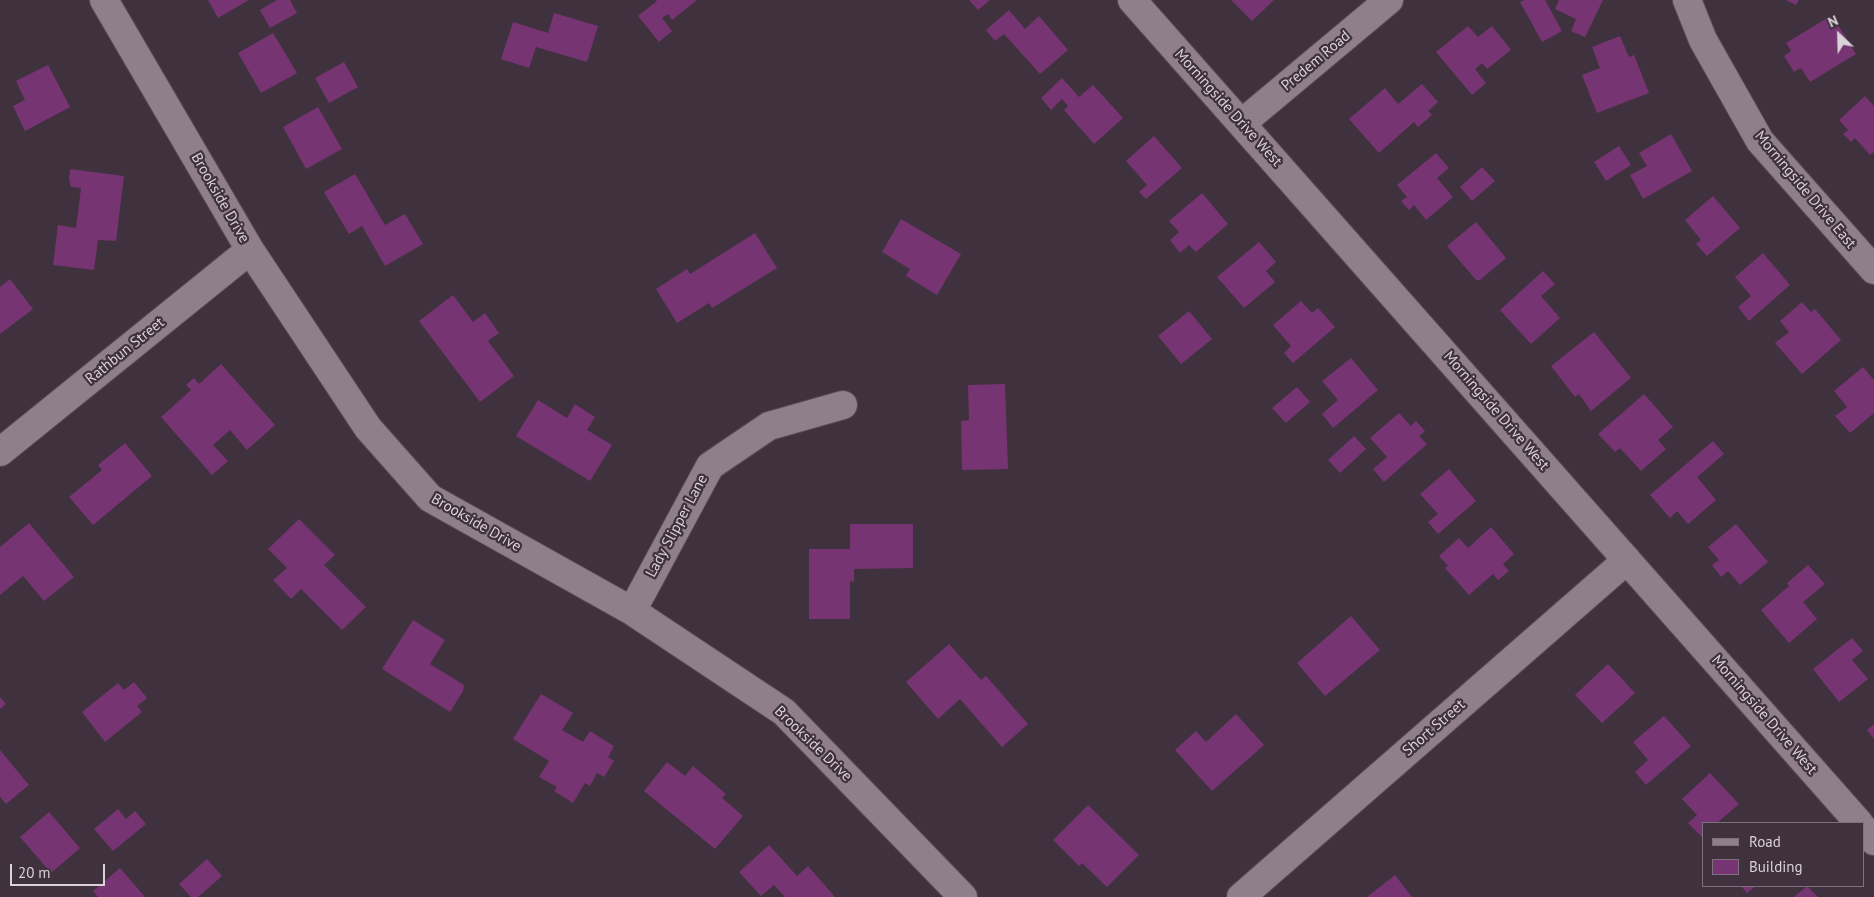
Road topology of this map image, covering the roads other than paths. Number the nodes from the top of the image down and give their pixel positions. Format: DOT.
graph roads {
  1 [pos="104,0"];
  2 [pos="1132,0"];
  3 [pos="1389,0"];
  4 [pos="1687,0"];
  5 [pos="1242,123"];
  6 [pos="250,250"];
  7 [pos="1874,270"];
  8 [pos="843,405"];
  9 [pos="0,452"];
  10 [pos="1626,560"];
  11 [pos="632,611"];
  12 [pos="1858,822"];
  13 [pos="1864,829"];
  14 [pos="1874,841"];
  15 [pos="963,897"];
  16 [pos="1241,897"];
  1 -- 6 [label="street, Brookside Drive"];
  2 -- 5 [label="street, Morningside Drive West"];
  3 -- 5 [label="street, Predem Road"];
  4 -- 7 [label="street, Morningside Drive East"];
  5 -- 10 [label="street, Morningside Drive West"];
  6 -- 9 [label="street, Rathbun Street"];
  6 -- 11 [label="street, Brookside Drive"];
  8 -- 11 [label="street, Lady Slipper Lane"];
  10 -- 12 [label="street, Morningside Drive West"];
  10 -- 16 [label="street, Short Street"];
  11 -- 15 [label="street, Brookside Drive"];
  13 -- 14 [label="street"];
}
